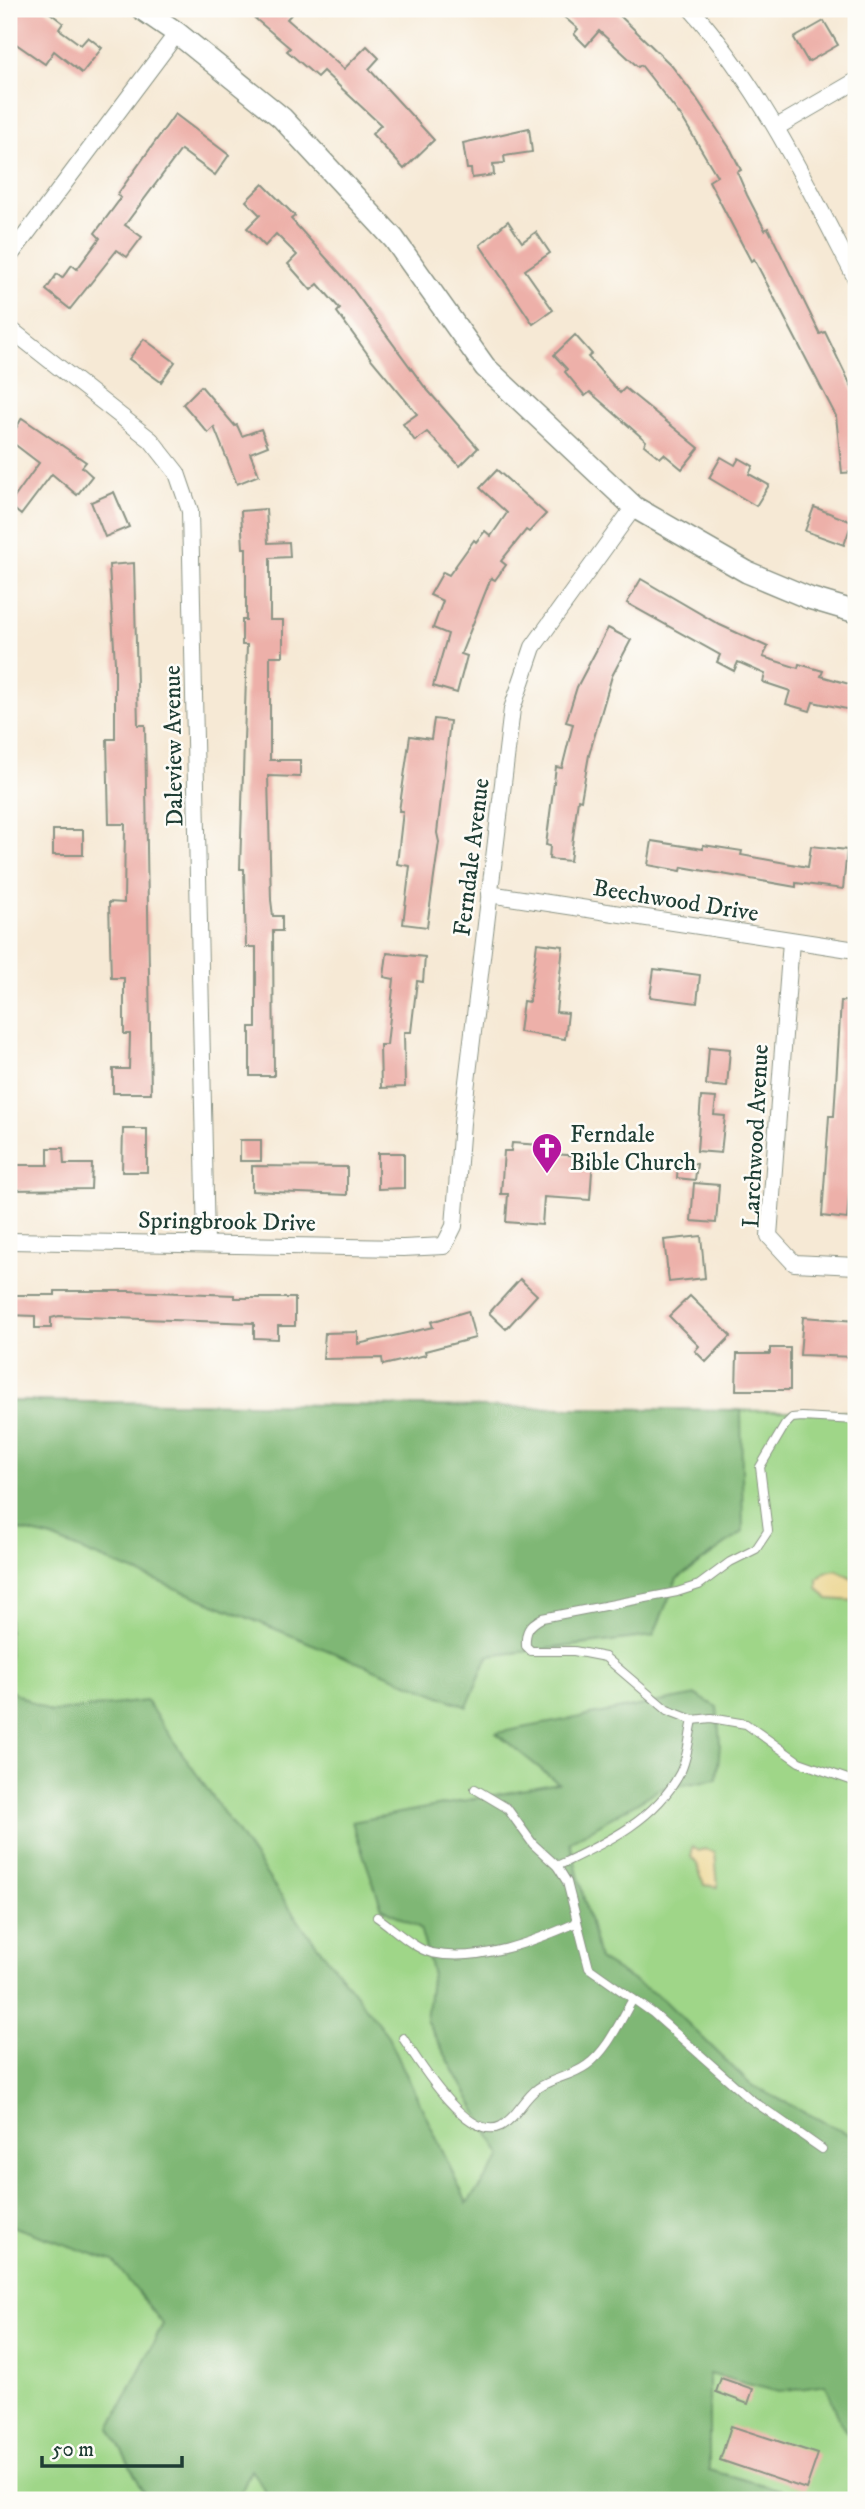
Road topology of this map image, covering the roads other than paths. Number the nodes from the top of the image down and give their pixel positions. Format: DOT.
graph roads {
  1 [pos="142,9"];
  2 [pos="691,9"];
  3 [pos="177,33"];
  4 [pos="856,81"];
  5 [pos="777,127"];
  6 [pos="9,257"];
  7 [pos="856,279"];
  8 [pos="9,328"];
  9 [pos="634,507"];
  10 [pos="856,612"];
  11 [pos="489,894"];
  12 [pos="791,941"];
  13 [pos="856,950"];
  14 [pos="9,1241"];
  15 [pos="206,1243"];
  16 [pos="444,1246"];
  17 [pos="856,1266"];
  18 [pos="856,1420"];
  19 [pos="693,1720"];
  20 [pos="856,1782"];
  21 [pos="475,1789"];
  22 [pos="557,1866"];
  23 [pos="377,1917"];
  24 [pos="576,1923"];
  25 [pos="633,1999"];
  26 [pos="403,2038"];
  27 [pos="822,2149"];
  1 -- 3 [label="street"];
  2 -- 5 [label="street"];
  3 -- 6 [label="street"];
  3 -- 9 [label="street"];
  4 -- 5 [label="street"];
  5 -- 7 [label="street"];
  8 -- 15 [label="street, Daleview Avenue"];
  9 -- 10 [label="street"];
  9 -- 11 [label="street, Ferndale Avenue"];
  11 -- 12 [label="street, Beechwood Drive"];
  11 -- 16 [label="street, Ferndale Avenue"];
  12 -- 13 [label="street, Beechwood Drive"];
  12 -- 17 [label="street, Larchwood Avenue"];
  14 -- 15 [label="street, Springbrook Drive"];
  15 -- 16 [label="street, Springbrook Drive"];
  18 -- 19 [label="lane"];
  19 -- 20 [label="lane"];
  19 -- 22 [label="lane"];
  21 -- 22 [label="lane"];
  22 -- 24 [label="lane"];
  23 -- 24 [label="lane"];
  24 -- 25 [label="lane"];
  25 -- 26 [label="lane"];
  25 -- 27 [label="lane"];
}
